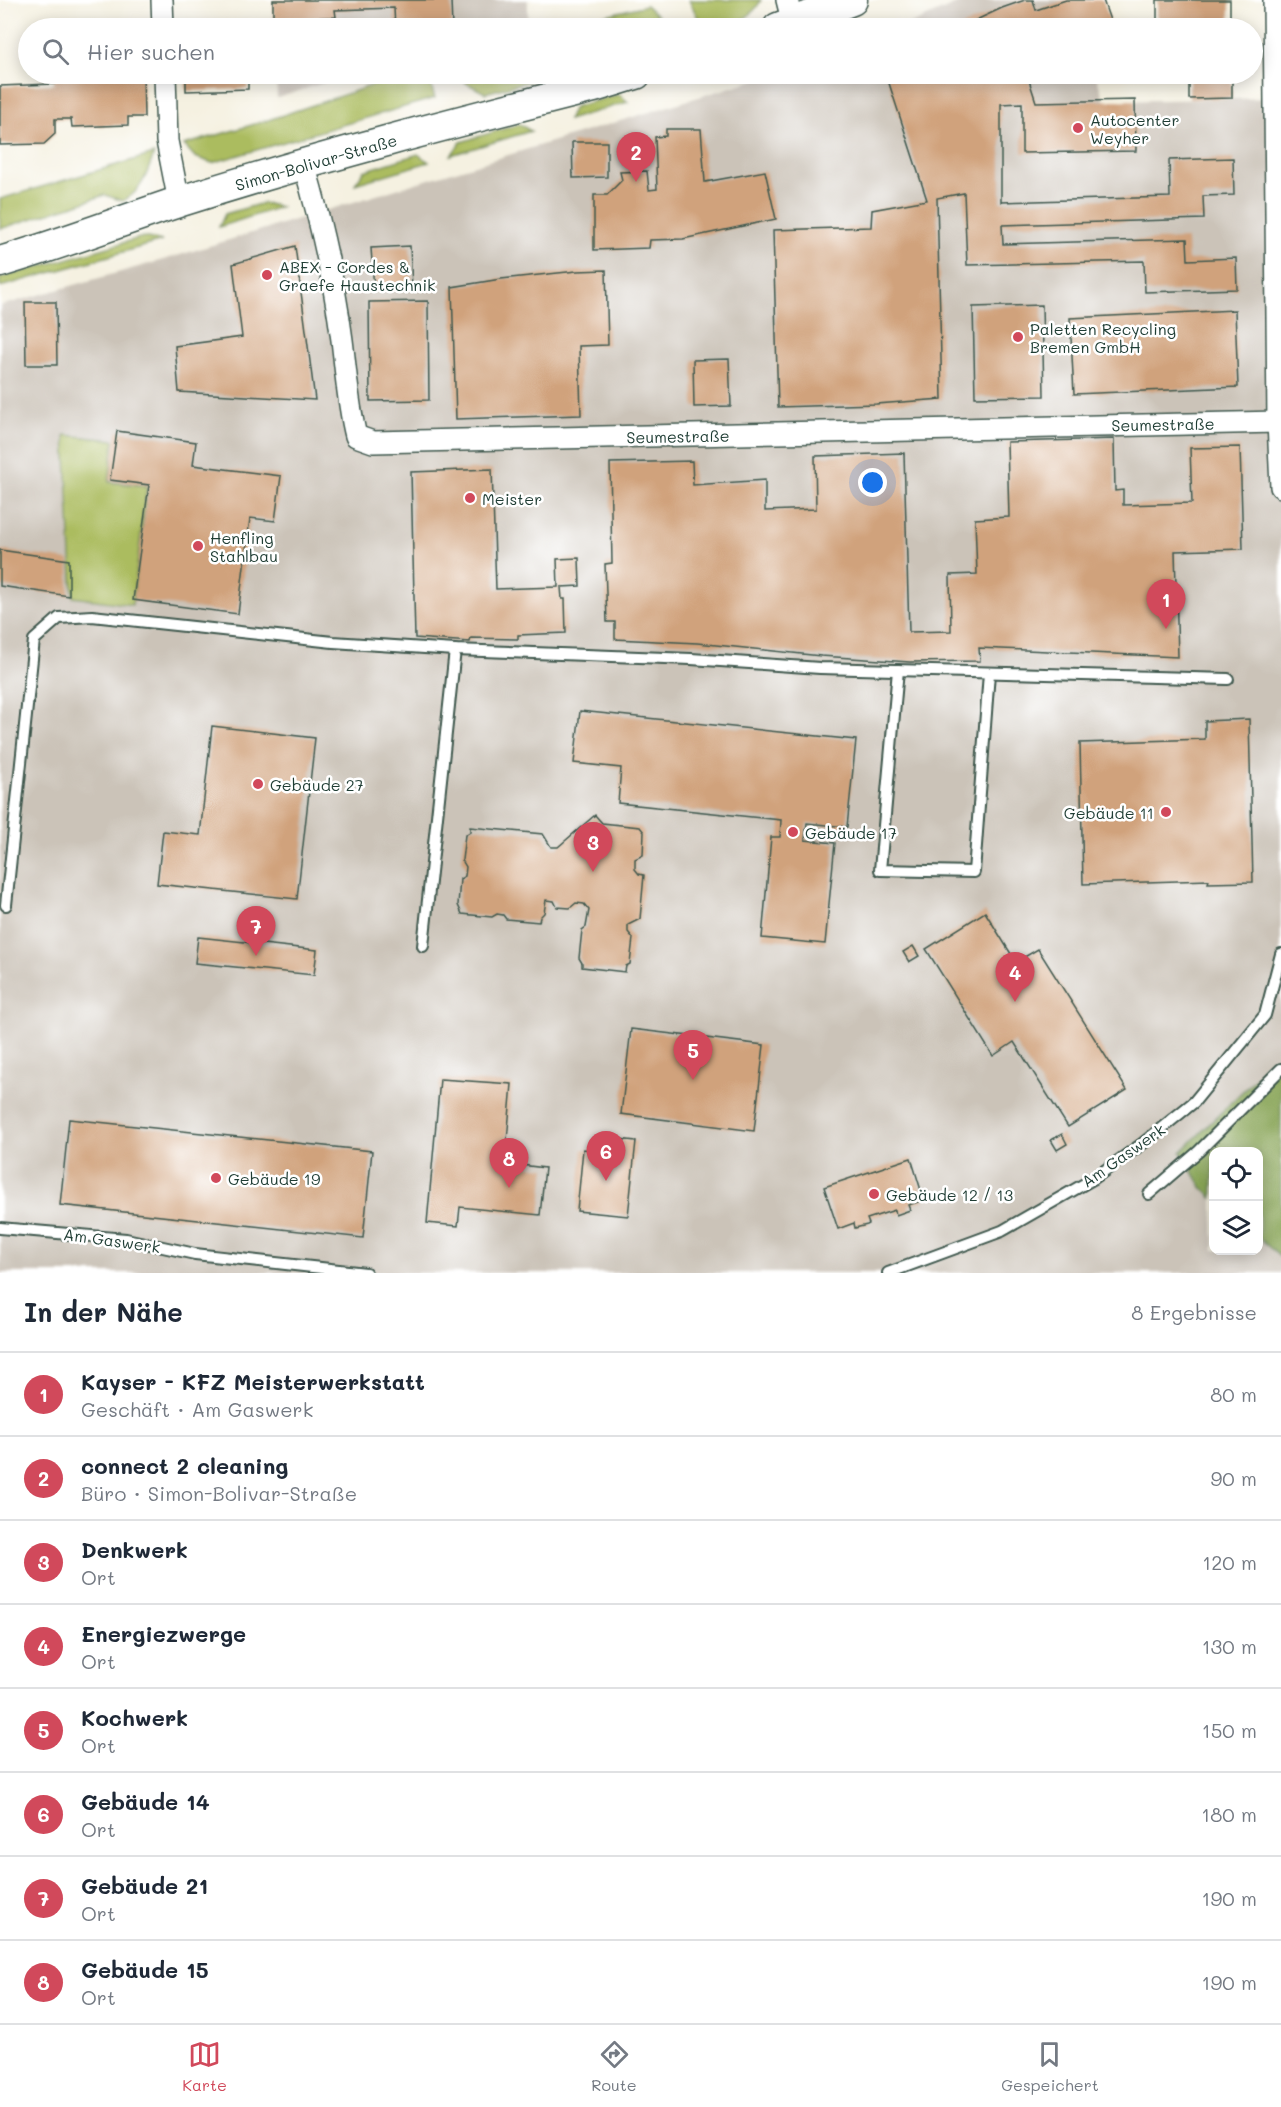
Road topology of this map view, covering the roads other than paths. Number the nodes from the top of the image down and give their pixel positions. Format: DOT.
graph roads {
  1 [pos="162,0"];
  2 [pos="852,0"];
  3 [pos="1274,0"];
  4 [pos="786,17"];
  5 [pos="163,18"];
  6 [pos="165,84"];
  7 [pos="604,84"];
  8 [pos="304,164"];
  9 [pos="179,202"];
  10 [pos="1279,242"];
  11 [pos="0,262"];
  12 [pos="1278,422"];
  13 [pos="1281,487"];
  14 [pos="455,650"];
  15 [pos="898,670"];
  16 [pos="989,673"];
  17 [pos="1228,679"];
  18 [pos="6,905"];
  19 [pos="423,946"];
  20 [pos="1281,954"];
  21 [pos="1281,1069"];
  22 [pos="1149,1194"];
  23 [pos="0,1228"];
  24 [pos="901,1271"];
  25 [pos="366,1273"];
  26 [pos="888,1273"];
  1 -- 5 [label="street"];
  2 -- 4 [label="street"];
  3 -- 10 [label="street"];
  6 -- 9 [label="street"];
  7 -- 8 [label="street, Simon-Bolivar-Straße"];
  8 -- 9 [label="street, Simon-Bolivar-Straße"];
  8 -- 12 [label="street, Seumestraße"];
  9 -- 11 [label="street, Simon-Bolivar-Straße"];
  10 -- 12 [label="street"];
  12 -- 13 [label="street"];
  14 -- 15 [label="lane"];
  14 -- 18 [label="lane"];
  14 -- 19 [label="lane"];
  15 -- 16 [label="lane"];
  15 -- 16 [label="lane"];
  16 -- 17 [label="lane"];
  20 -- 24 [label="lane, Am Gaswerk"];
  21 -- 22 [label="lane"];
  23 -- 25 [label="lane, Am Gaswerk"];
  24 -- 26 [label="lane, Am Gaswerk"];
}
